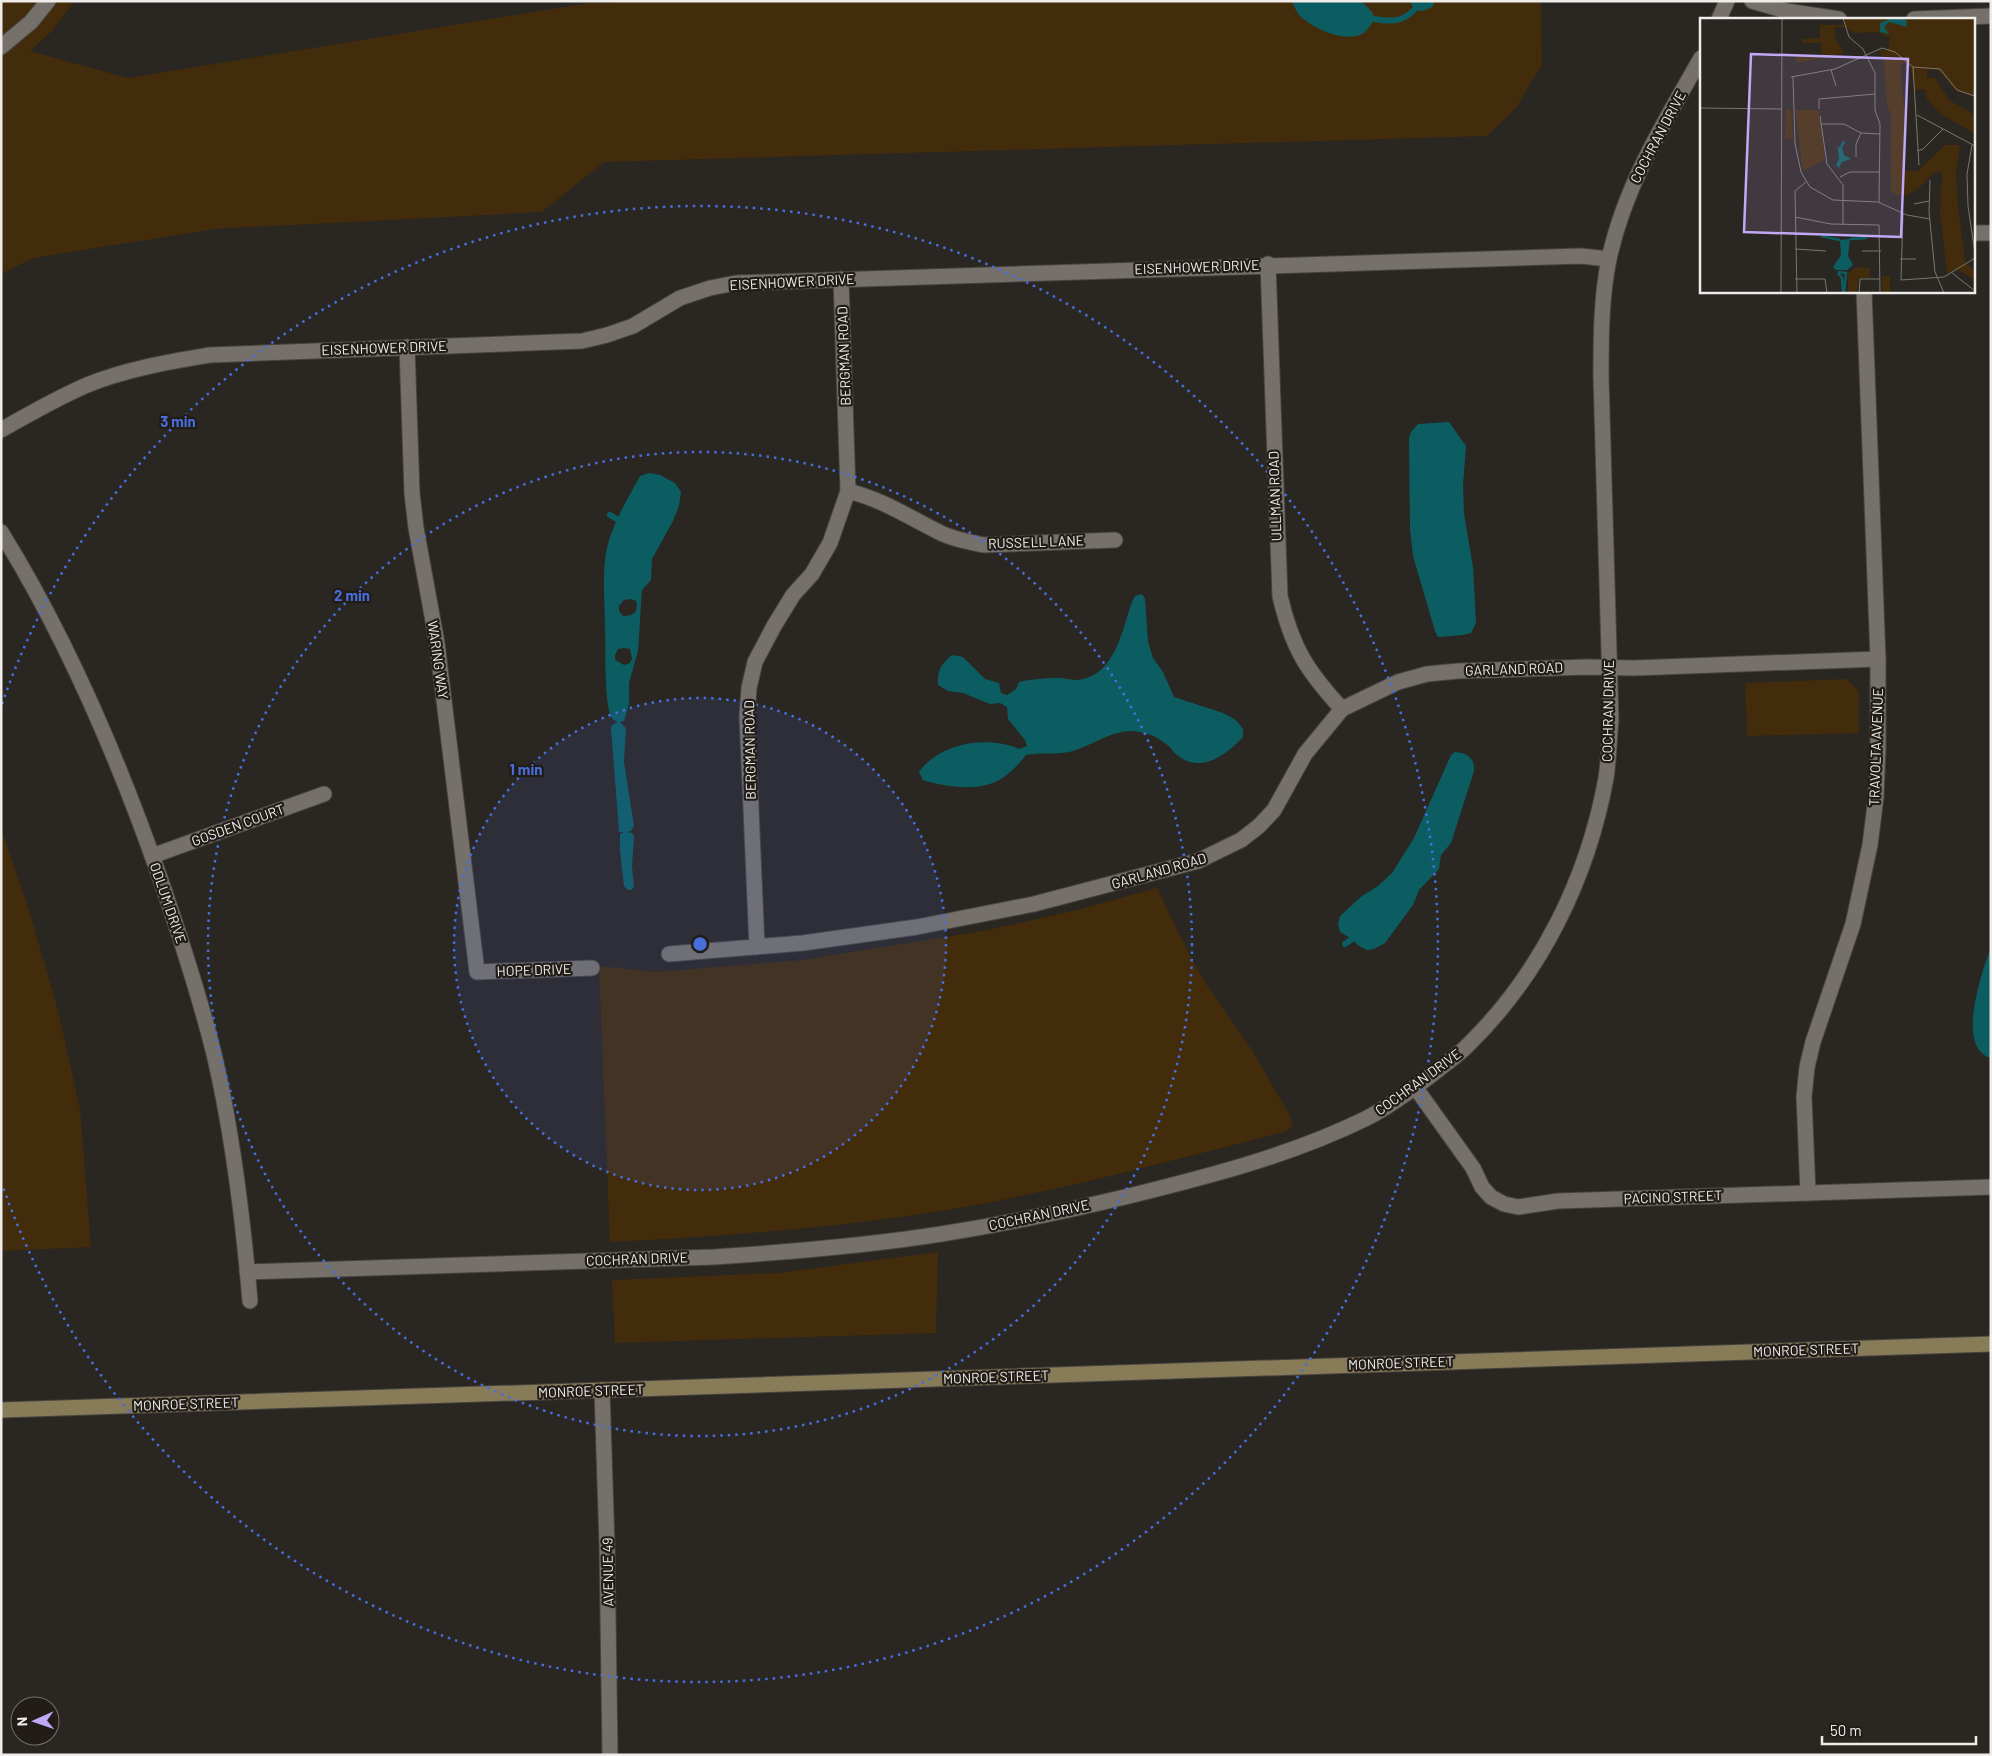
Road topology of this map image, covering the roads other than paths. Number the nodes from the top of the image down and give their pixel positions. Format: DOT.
graph roads {
  1 [pos="48,1"];
  2 [pos="1726,1"];
  3 [pos="1752,1"];
  4 [pos="1983,11"];
  5 [pos="1720,18"];
  6 [pos="1832,18"];
  7 [pos="1923,18"];
  8 [pos="1,47"];
  9 [pos="1700,60"];
  10 [pos="1974,233"];
  11 [pos="1991,233"];
  12 [pos="1609,259"];
  13 [pos="1268,264"];
  14 [pos="841,279"];
  15 [pos="1864,292"];
  16 [pos="407,347"];
  17 [pos="1,430"];
  18 [pos="848,491"];
  19 [pos="1,532"];
  20 [pos="1115,540"];
  21 [pos="1878,659"];
  22 [pos="1610,668"];
  23 [pos="1342,709"];
  24 [pos="324,794"];
  25 [pos="152,856"];
  26 [pos="756,947"];
  27 [pos="669,954"];
  28 [pos="592,968"];
  29 [pos="476,972"];
  30 [pos="1415,1088"];
  31 [pos="1991,1187"];
  32 [pos="1808,1193"];
  33 [pos="248,1272"];
  34 [pos="250,1301"];
  35 [pos="1991,1344"];
  36 [pos="602,1390"];
  37 [pos="1,1410"];
  38 [pos="610,1755"];
  1 -- 8 [label="street"];
  2 -- 5 [label="street"];
  3 -- 6 [label="street"];
  4 -- 7 [label="street"];
  9 -- 12 [label="street, COCHRAN DRIVE"];
  10 -- 11 [label="street"];
  12 -- 13 [label="street, EISENHOWER DRIVE"];
  12 -- 22 [label="street, COCHRAN DRIVE"];
  13 -- 14 [label="street, EISENHOWER DRIVE"];
  13 -- 23 [label="street, ULLMAN ROAD"];
  14 -- 16 [label="street, EISENHOWER DRIVE"];
  14 -- 18 [label="street, BERGMAN ROAD"];
  15 -- 21 [label="street, TRAVOLTA AVENUE"];
  16 -- 17 [label="street, EISENHOWER DRIVE"];
  16 -- 29 [label="street, WARING WAY"];
  18 -- 20 [label="street, RUSSELL LANE"];
  18 -- 26 [label="street, BERGMAN ROAD"];
  19 -- 25 [label="street, ODLUM DRIVE"];
  21 -- 22 [label="street, GARLAND ROAD"];
  21 -- 32 [label="street, TRAVOLTA AVENUE"];
  22 -- 23 [label="street, GARLAND ROAD"];
  22 -- 30 [label="street, COCHRAN DRIVE"];
  23 -- 26 [label="street, GARLAND ROAD"];
  24 -- 25 [label="street, GOSDEN COURT"];
  25 -- 33 [label="street, ODLUM DRIVE"];
  26 -- 27 [label="street, GARLAND ROAD"];
  28 -- 29 [label="street, HOPE DRIVE"];
  30 -- 32 [label="street, PACINO STREET"];
  30 -- 33 [label="street, COCHRAN DRIVE"];
  31 -- 32 [label="street, PACINO STREET"];
  33 -- 34 [label="street, ODLUM DRIVE"];
  35 -- 36 [label="main road, MONROE STREET"];
  36 -- 37 [label="main road, MONROE STREET"];
  36 -- 38 [label="street, AVENUE 49"];
}
